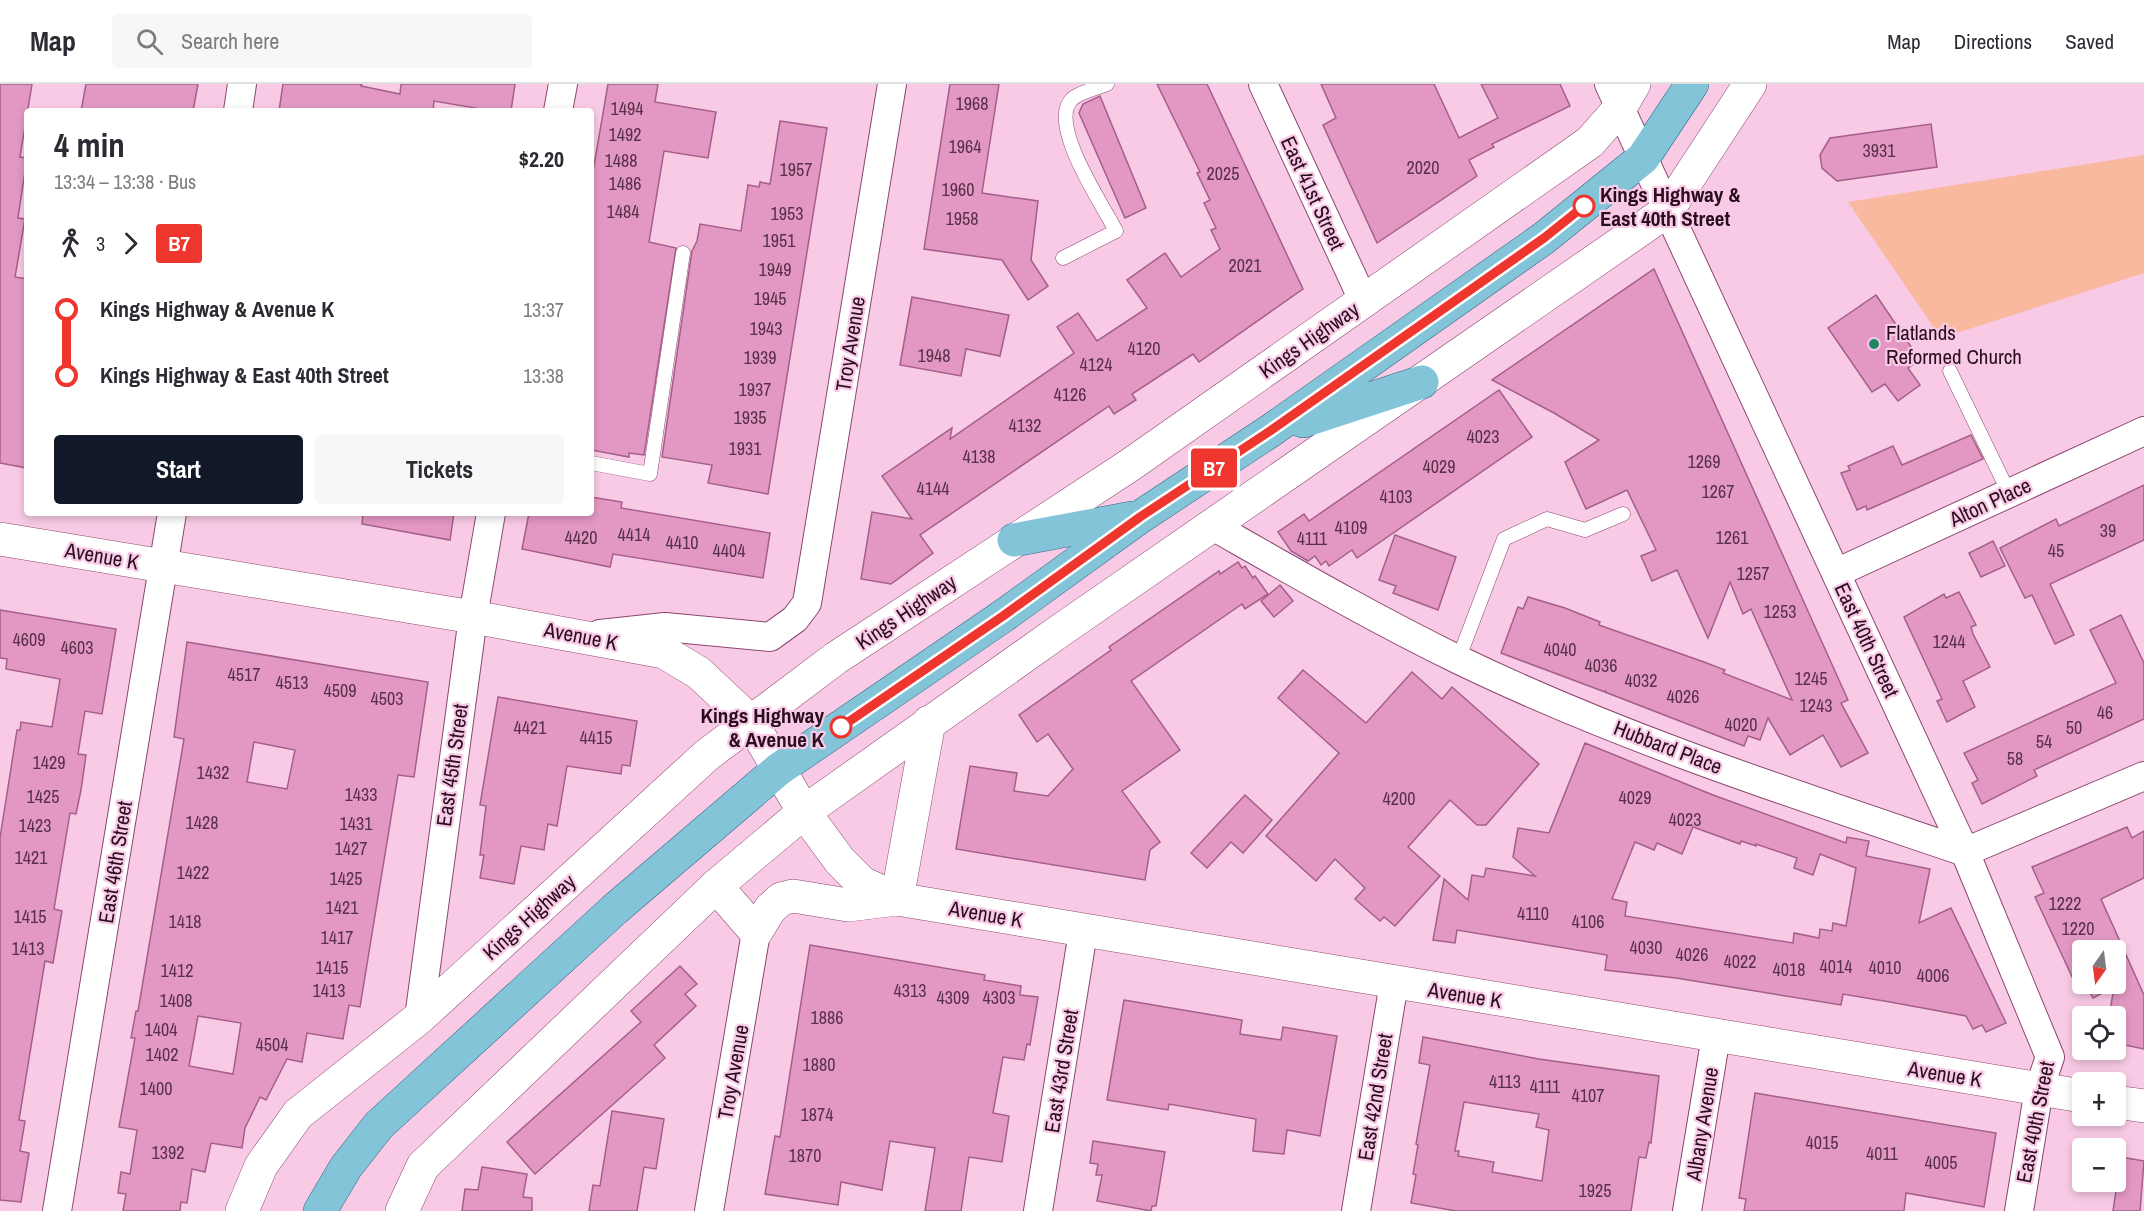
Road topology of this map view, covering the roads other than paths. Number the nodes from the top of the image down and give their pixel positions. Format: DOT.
graph roads {
  1 [pos="242,84"];
  2 [pos="563,84"];
  3 [pos="892,84"];
  4 [pos="1107,84"];
  5 [pos="1263,84"];
  6 [pos="1692,84"];
  7 [pos="1750,84"];
  8 [pos="1621,92"];
  9 [pos="238,108"];
  10 [pos="559,108"];
  11 [pos="1643,158"];
  12 [pos="1667,211"];
  13 [pos="683,253"];
  14 [pos="1063,258"];
  15 [pos="1364,302"];
  16 [pos="1950,371"];
  17 [pos="1422,382"];
  18 [pos="1270,431"];
  19 [pos="2144,431"];
  20 [pos="594,464"];
  21 [pos="2009,493"];
  22 [pos="1623,514"];
  23 [pos="172,516"];
  24 [pos="490,516"];
  25 [pos="1140,517"];
  26 [pos="1211,525"];
  27 [pos="0,539"];
  28 [pos="1014,540"];
  29 [pos="163,567"];
  30 [pos="1836,573"];
  31 [pos="473,617"];
  32 [pos="584,636"];
  33 [pos="1458,660"];
  34 [pos="751,722"];
  35 [pos="929,722"];
  36 [pos="779,769"];
  37 [pos="2144,776"];
  38 [pos="804,812"];
  39 [pos="1965,852"];
  40 [pos="716,886"];
  41 [pos="897,899"];
  42 [pos="756,932"];
  43 [pos="1083,932"];
  44 [pos="1394,983"];
  45 [pos="419,1018"];
  46 [pos="1716,1036"];
  47 [pos="2039,1089"];
  48 [pos="2072,1094"];
  49 [pos="2126,1104"];
  50 [pos="2144,1106"];
  51 [pos="57,1211"];
  52 [pos="242,1211"];
  53 [pos="320,1211"];
  54 [pos="402,1211"];
  55 [pos="709,1211"];
  56 [pos="1038,1211"];
  57 [pos="1356,1211"];
  58 [pos="1688,1211"];
  59 [pos="2019,1211"];
  1 -- 9 [label="street"];
  2 -- 10 [label="street"];
  3 -- 32 [label="street, Troy Avenue"];
  4 -- 14 [label="lane"];
  5 -- 15 [label="street, East 41st Street"];
  6 -- 11 [label="main road"];
  7 -- 12 [label="street"];
  8 -- 11 [label="street, East 40th Street"];
  8 -- 15 [label="street, Kings Highway"];
  11 -- 12 [label="street, East 40th Street"];
  11 -- 18 [label="main road"];
  12 -- 17 [label="street"];
  12 -- 30 [label="street, East 40th Street"];
  13 -- 20 [label="lane"];
  15 -- 28 [label="street, Kings Highway"];
  16 -- 21 [label="lane"];
  17 -- 18 [label="main road"];
  17 -- 26 [label="street"];
  18 -- 25 [label="main road"];
  19 -- 21 [label="street, Alton Place"];
  21 -- 30 [label="street, Alton Place"];
  22 -- 33 [label="lane"];
  23 -- 29 [label="street, East 46th Street"];
  24 -- 31 [label="street, East 45th Street"];
  25 -- 28 [label="main road"];
  25 -- 36 [label="main road"];
  26 -- 33 [label="street, Hubbard Place"];
  26 -- 35 [label="street"];
  27 -- 29 [label="street, Avenue K"];
  28 -- 34 [label="street, Kings Highway"];
  29 -- 31 [label="street, Avenue K"];
  29 -- 51 [label="street, East 46th Street"];
  30 -- 39 [label="street, East 40th Street"];
  31 -- 32 [label="street, Avenue K"];
  31 -- 45 [label="street, East 45th Street"];
  32 -- 34 [label="street, Avenue K"];
  33 -- 39 [label="street, Hubbard Place"];
  34 -- 36 [label="street, Avenue K"];
  34 -- 45 [label="street, Kings Highway"];
  35 -- 38 [label="street"];
  35 -- 41 [label="street"];
  36 -- 38 [label="street, Avenue K"];
  36 -- 53 [label="main road"];
  37 -- 39 [label="street"];
  38 -- 40 [label="street"];
  38 -- 41 [label="street, Avenue K"];
  39 -- 47 [label="street, East 40th Street"];
  40 -- 42 [label="street"];
  40 -- 54 [label="street"];
  41 -- 42 [label="street"];
  41 -- 43 [label="street, Avenue K"];
  42 -- 55 [label="street, Troy Avenue"];
  43 -- 44 [label="street, Avenue K"];
  43 -- 56 [label="street, East 43rd Street"];
  44 -- 46 [label="street, Avenue K"];
  44 -- 57 [label="street, East 42nd Street"];
  45 -- 52 [label="street, Kings Highway"];
  46 -- 47 [label="street, Avenue K"];
  46 -- 58 [label="street, Albany Avenue"];
  47 -- 48 [label="street, Avenue K"];
  47 -- 59 [label="street, East 40th Street"];
  49 -- 50 [label="street"];
}
